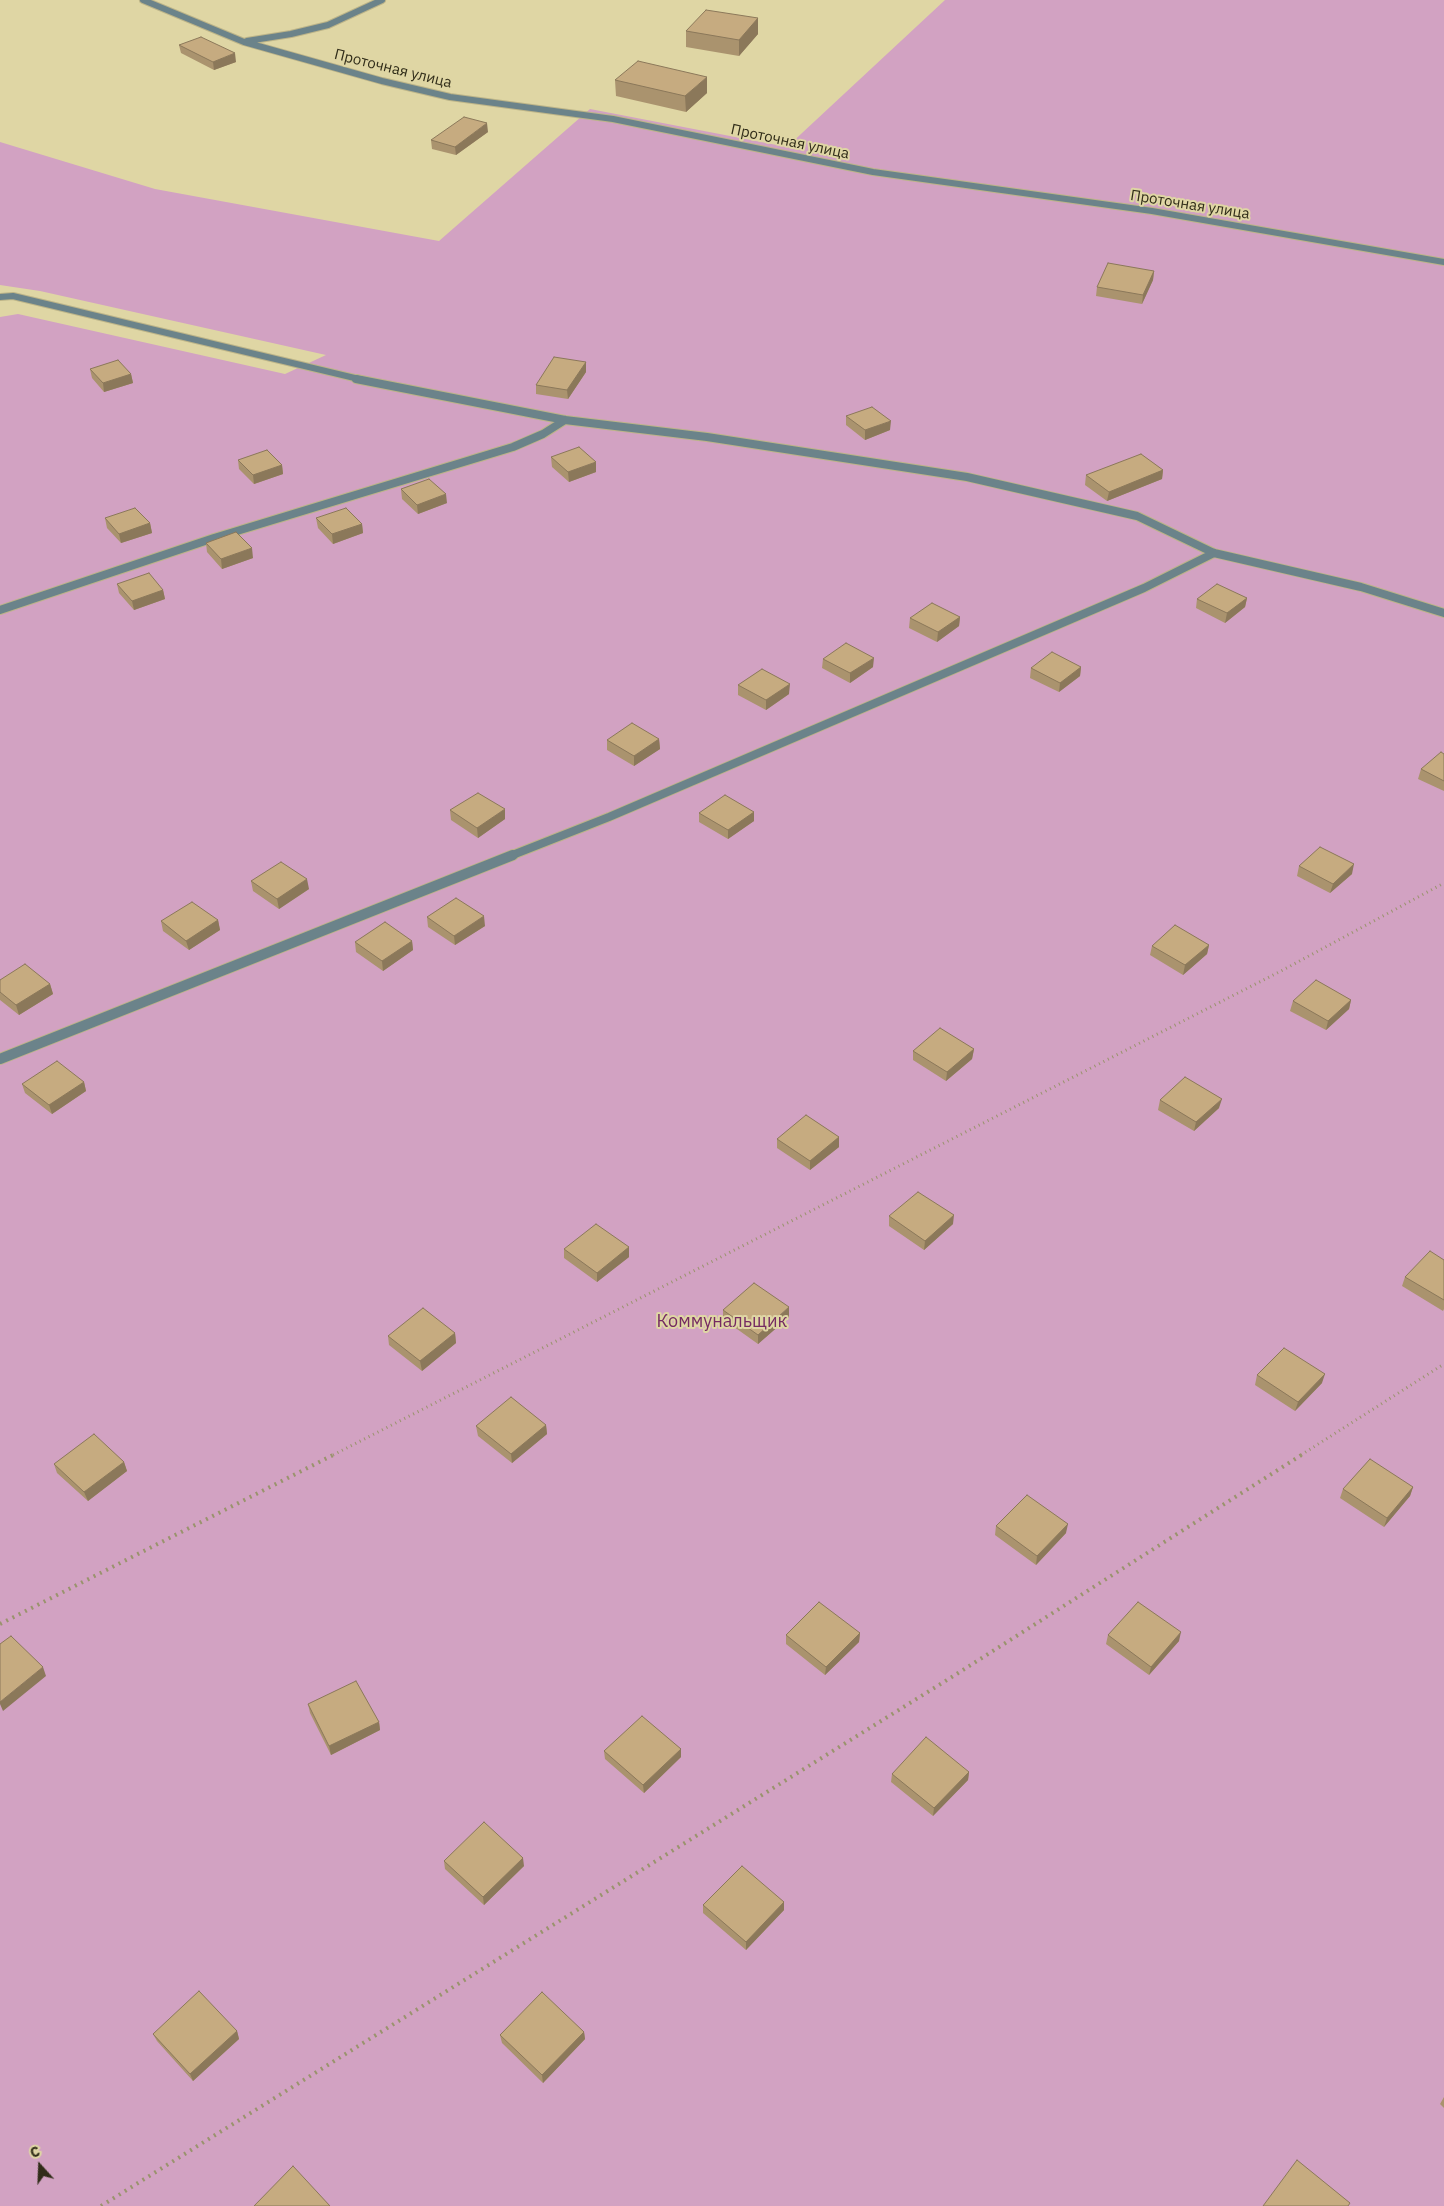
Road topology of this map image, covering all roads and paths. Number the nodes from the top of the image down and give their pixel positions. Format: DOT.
graph roads {
  1 [pos="143,0"];
  2 [pos="382,0"];
  3 [pos="244,42"];
  4 [pos="1444,262"];
  5 [pos="0,297"];
  6 [pos="565,420"];
  7 [pos="1214,553"];
  8 [pos="0,610"];
  9 [pos="1444,613"];
  10 [pos="1444,883"];
  11 [pos="0,1059"];
  12 [pos="1444,1364"];
  13 [pos="0,1624"];
  14 [pos="101,2206"];
  1 -- 3 [label="street, Проточная улица"];
  2 -- 3 [label="street"];
  3 -- 4 [label="street, Проточная улица"];
  5 -- 6 [label="street"];
  6 -- 7 [label="street"];
  6 -- 8 [label="street"];
  7 -- 9 [label="street"];
  7 -- 11 [label="street"];
  10 -- 13 [label="path"];
  12 -- 14 [label="path"];
}
